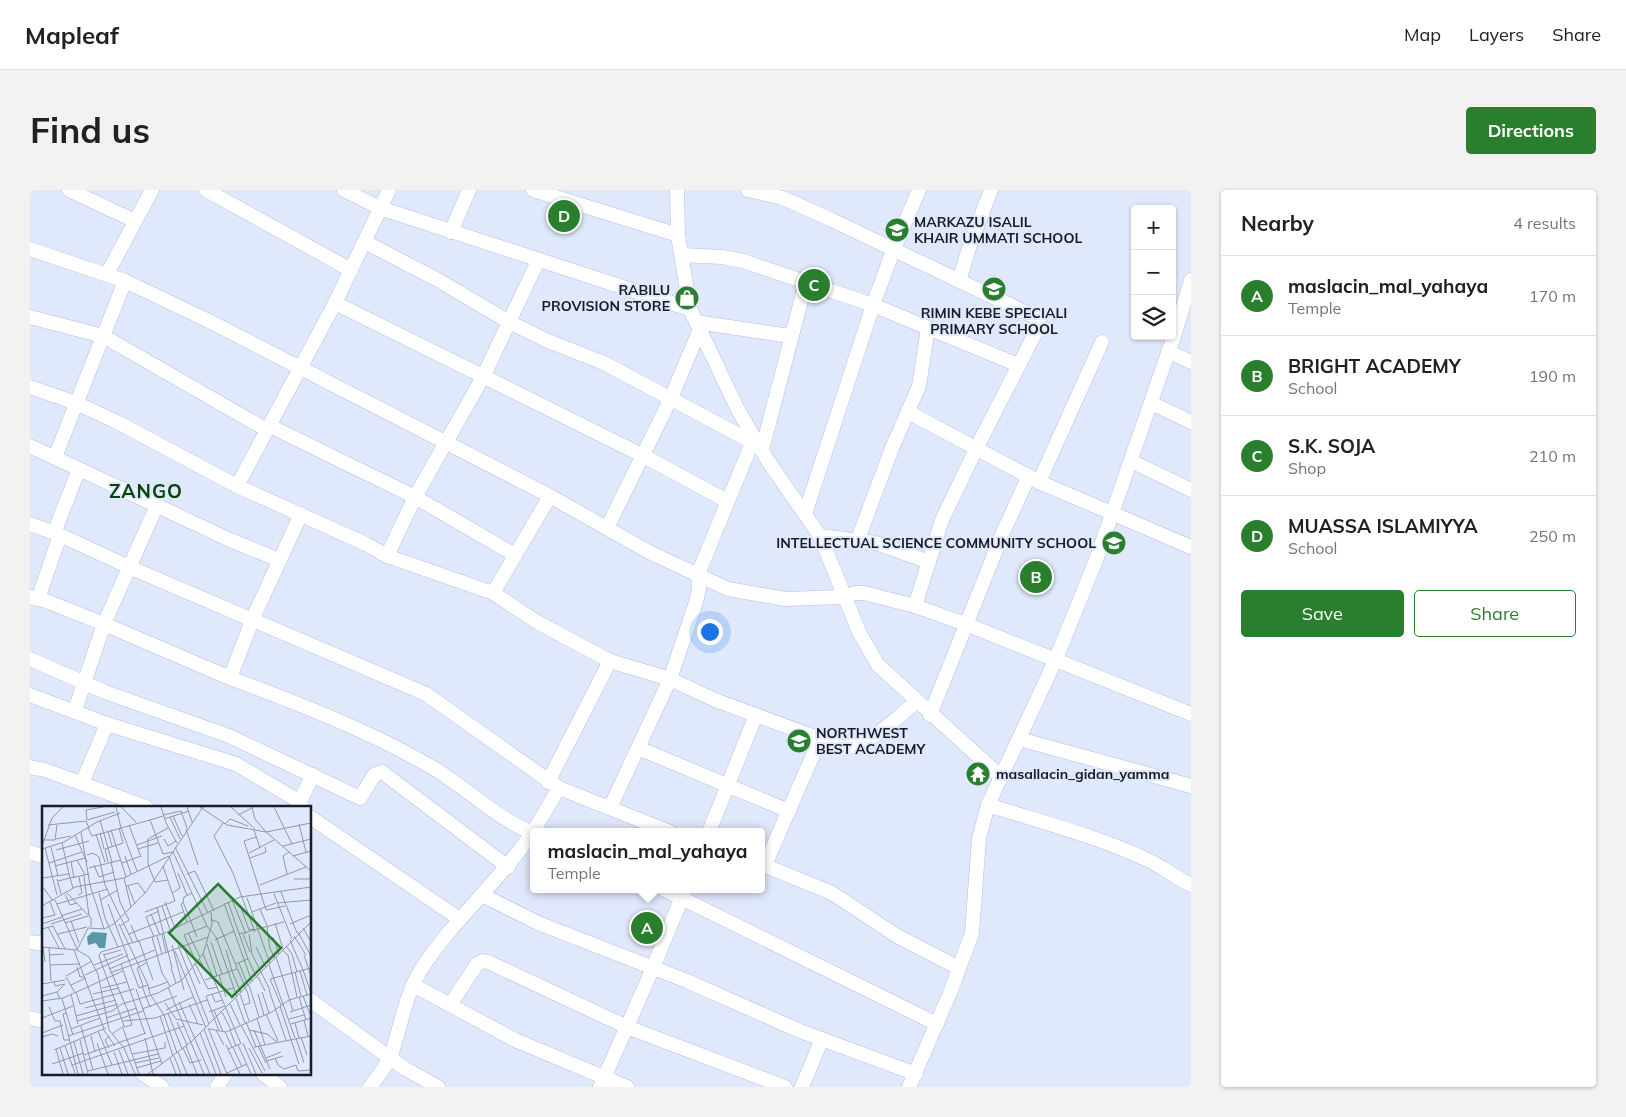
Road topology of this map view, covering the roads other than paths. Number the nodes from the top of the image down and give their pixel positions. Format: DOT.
graph roads {
  1 [pos="69,190"];
  2 [pos="152,190"];
  3 [pos="206,190"];
  4 [pos="344,190"];
  5 [pos="389,190"];
  6 [pos="469,190"];
  7 [pos="533,190"];
  8 [pos="677,190"];
  9 [pos="748,190"];
  10 [pos="991,190"];
  11 [pos="915,191"];
  12 [pos="380,208"];
  13 [pos="135,221"];
  14 [pos="451,232"];
  15 [pos="678,235"];
  16 [pos="365,242"];
  17 [pos="30,249"];
  18 [pos="892,251"];
  19 [pos="682,255"];
  20 [pos="538,261"];
  21 [pos="351,270"];
  22 [pos="107,274"];
  23 [pos="125,281"];
  24 [pos="806,282"];
  25 [pos="959,282"];
  26 [pos="1190,287"];
  27 [pos="335,304"];
  28 [pos="873,305"];
  29 [pos="30,317"];
  30 [pos="695,320"];
  31 [pos="509,322"];
  32 [pos="928,328"];
  33 [pos="103,336"];
  34 [pos="790,336"];
  35 [pos="1102,342"];
  36 [pos="1169,352"];
  37 [pos="1191,362"];
  38 [pos="1018,366"];
  39 [pos="300,368"];
  40 [pos="483,377"];
  41 [pos="30,387"];
  42 [pos="671,398"];
  43 [pos="1151,403"];
  44 [pos="76,404"];
  45 [pos="908,412"];
  46 [pos="1191,422"];
  47 [pos="268,428"];
  48 [pos="448,442"];
  49 [pos="756,443"];
  50 [pos="30,446"];
  51 [pos="976,447"];
  52 [pos="644,456"];
  53 [pos="55,457"];
  54 [pos="1131,461"];
  55 [pos="79,468"];
  56 [pos="1034,479"];
  57 [pos="237,486"];
  58 [pos="1191,490"];
  59 [pos="550,496"];
  60 [pos="415,497"];
  61 [pos="727,501"];
  62 [pos="157,505"];
  63 [pos="301,514"];
  64 [pos="805,514"];
  65 [pos="1111,514"];
  66 [pos="30,524"];
  67 [pos="607,528"];
  68 [pos="57,534"];
  69 [pos="820,536"];
  70 [pos="858,539"];
  71 [pos="1191,547"];
  72 [pos="515,555"];
  73 [pos="387,556"];
  74 [pos="279,560"];
  75 [pos="928,562"];
  76 [pos="129,567"];
  77 [pos="698,574"];
  78 [pos="493,592"];
  79 [pos="844,597"];
  80 [pos="34,598"];
  81 [pos="916,606"];
  82 [pos="253,618"];
  83 [pos="104,624"];
  84 [pos="968,625"];
  85 [pos="30,659"];
  86 [pos="610,661"];
  87 [pos="1055,661"];
  88 [pos="230,678"];
  89 [pos="670,679"];
  90 [pos="85,682"];
  91 [pos="30,695"];
  92 [pos="916,702"];
  93 [pos="75,710"];
  94 [pos="1191,714"];
  95 [pos="756,715"];
  96 [pos="930,715"];
  97 [pos="107,724"];
  98 [pos="820,738"];
  99 [pos="1019,738"];
  100 [pos="638,748"];
  101 [pos="30,767"];
  102 [pos="313,775"];
  103 [pos="1000,776"];
  104 [pos="82,783"];
  105 [pos="554,785"];
  106 [pos="729,786"];
  107 [pos="1191,786"];
  108 [pos="300,805"];
  109 [pos="988,805"];
  110 [pos="143,806"];
  111 [pos="610,808"];
  112 [pos="789,812"];
  113 [pos="311,817"];
  114 [pos="535,828"];
  115 [pos="660,828"];
  116 [pos="711,828"];
  117 [pos="530,831"];
  118 [pos="530,836"];
  119 [pos="30,852"];
  120 [pos="42,856"];
  121 [pos="765,861"];
  122 [pos="508,866"];
  123 [pos="765,866"];
  124 [pos="1191,885"];
  125 [pos="684,894"];
  126 [pos="482,895"];
  127 [pos="458,918"];
  128 [pos="654,968"];
  129 [pos="959,968"];
  130 [pos="413,985"];
  131 [pos="311,1001"];
  132 [pos="450,1005"];
  133 [pos="937,1024"];
  134 [pos="627,1027"];
  135 [pos="822,1039"];
  136 [pos="390,1058"];
  137 [pos="143,1074"];
  138 [pos="225,1074"];
  139 [pos="263,1074"];
  140 [pos="916,1074"];
  141 [pos="602,1082"];
  142 [pos="162,1087"];
  143 [pos="217,1087"];
  144 [pos="280,1087"];
  145 [pos="370,1087"];
  146 [pos="438,1087"];
  147 [pos="627,1087"];
  148 [pos="784,1087"];
  149 [pos="802,1087"];
  150 [pos="909,1087"];
  1 -- 13 [label="street"];
  2 -- 13 [label="street"];
  3 -- 21 [label="street"];
  4 -- 12 [label="street"];
  5 -- 12 [label="street"];
  6 -- 14 [label="street"];
  7 -- 15 [label="street"];
  8 -- 15 [label="street"];
  9 -- 18 [label="street"];
  10 -- 25 [label="street"];
  11 -- 18 [label="street"];
  12 -- 14 [label="street"];
  12 -- 16 [label="street"];
  13 -- 22 [label="street"];
  14 -- 20 [label="street"];
  15 -- 19 [label="street"];
  16 -- 21 [label="street"];
  16 -- 31 [label="street"];
  17 -- 22 [label="street"];
  18 -- 25 [label="street"];
  18 -- 28 [label="street"];
  19 -- 24 [label="street"];
  19 -- 30 [label="street"];
  20 -- 30 [label="street"];
  20 -- 31 [label="street"];
  21 -- 27 [label="street"];
  22 -- 23 [label="street"];
  23 -- 33 [label="street"];
  23 -- 39 [label="street"];
  24 -- 28 [label="street"];
  24 -- 34 [label="street"];
  25 -- 38 [label="street"];
  26 -- 36 [label="street"];
  27 -- 39 [label="street"];
  27 -- 40 [label="street"];
  28 -- 32 [label="street"];
  28 -- 64 [label="street"];
  29 -- 33 [label="street"];
  30 -- 34 [label="street"];
  30 -- 42 [label="street"];
  30 -- 49 [label="street"];
  31 -- 40 [label="street"];
  31 -- 42 [label="street"];
  32 -- 38 [label="street"];
  32 -- 45 [label="street"];
  33 -- 44 [label="street"];
  33 -- 47 [label="street"];
  34 -- 49 [label="street"];
  35 -- 56 [label="street"];
  36 -- 37 [label="street"];
  36 -- 43 [label="street"];
  38 -- 51 [label="street"];
  39 -- 47 [label="street"];
  39 -- 48 [label="street"];
  40 -- 48 [label="street"];
  40 -- 52 [label="street"];
  41 -- 44 [label="street"];
  42 -- 49 [label="street"];
  42 -- 52 [label="street"];
  43 -- 46 [label="street"];
  43 -- 54 [label="street"];
  44 -- 53 [label="street"];
  44 -- 57 [label="street"];
  45 -- 51 [label="street"];
  45 -- 70 [label="street"];
  47 -- 57 [label="street"];
  47 -- 60 [label="street"];
  48 -- 59 [label="street"];
  48 -- 60 [label="street"];
  49 -- 61 [label="street"];
  49 -- 64 [label="street"];
  50 -- 53 [label="street"];
  51 -- 56 [label="street"];
  51 -- 75 [label="street"];
  52 -- 61 [label="street"];
  52 -- 67 [label="street"];
  53 -- 55 [label="street"];
  54 -- 58 [label="street"];
  54 -- 65 [label="street"];
  55 -- 62 [label="street"];
  55 -- 68 [label="street"];
  56 -- 65 [label="street"];
  56 -- 84 [label="street"];
  57 -- 63 [label="street"];
  59 -- 67 [label="street"];
  59 -- 72 [label="street"];
  60 -- 72 [label="street"];
  60 -- 73 [label="street"];
  61 -- 77 [label="street"];
  62 -- 74 [label="street"];
  62 -- 76 [label="street"];
  63 -- 73 [label="street"];
  63 -- 74 [label="street"];
  64 -- 69 [label="street"];
  65 -- 71 [label="street"];
  65 -- 87 [label="street"];
  66 -- 68 [label="street"];
  67 -- 77 [label="street"];
  68 -- 76 [label="street"];
  68 -- 80 [label="street"];
  69 -- 70 [label="street"];
  69 -- 79 [label="street"];
  70 -- 75 [label="street"];
  72 -- 78 [label="street"];
  73 -- 78 [label="street"];
  74 -- 82 [label="street"];
  75 -- 81 [label="street"];
  76 -- 82 [label="street"];
  76 -- 83 [label="street"];
  77 -- 79 [label="street"];
  77 -- 89 [label="street"];
  78 -- 86 [label="street"];
  79 -- 81 [label="street"];
  79 -- 92 [label="street"];
  80 -- 83 [label="street"];
  81 -- 84 [label="street"];
  82 -- 88 [label="street"];
  82 -- 105 [label="street"];
  83 -- 88 [label="street"];
  83 -- 90 [label="street"];
  84 -- 87 [label="street"];
  84 -- 96 [label="street"];
  85 -- 90 [label="street"];
  86 -- 89 [label="street"];
  86 -- 105 [label="street"];
  87 -- 94 [label="street"];
  87 -- 99 [label="street"];
  88 -- 117 [label="street"];
  89 -- 95 [label="street"];
  89 -- 100 [label="street"];
  90 -- 93 [label="street"];
  90 -- 102 [label="street"];
  91 -- 93 [label="street"];
  92 -- 96 [label="street"];
  92 -- 98 [label="street"];
  93 -- 97 [label="street"];
  95 -- 98 [label="street"];
  95 -- 106 [label="street"];
  96 -- 103 [label="street"];
  97 -- 104 [label="street"];
  97 -- 108 [label="street"];
  98 -- 112 [label="street"];
  99 -- 103 [label="street"];
  99 -- 107 [label="street"];
  100 -- 106 [label="street"];
  100 -- 111 [label="street"];
  101 -- 104 [label="street"];
  102 -- 108 [label="street"];
  102 -- 122 [label="street"];
  103 -- 109 [label="street"];
  104 -- 110 [label="street"];
  105 -- 111 [label="street"];
  105 -- 114 [label="street"];
  106 -- 112 [label="street"];
  106 -- 116 [label="street"];
  109 -- 124 [label="street"];
  109 -- 129 [label="street"];
  111 -- 115 [label="street"];
  112 -- 121 [label="street"];
  113 -- 127 [label="street"];
  118 -- 122 [label="street"];
  119 -- 120 [label="street"];
  122 -- 126 [label="street"];
  123 -- 129 [label="street"];
  125 -- 128 [label="street"];
  125 -- 133 [label="street"];
  126 -- 127 [label="street"];
  126 -- 128 [label="street"];
  127 -- 130 [label="street"];
  128 -- 134 [label="street"];
  128 -- 135 [label="street"];
  129 -- 133 [label="street"];
  130 -- 132 [label="street"];
  130 -- 136 [label="street"];
  131 -- 136 [label="street"];
  132 -- 134 [label="street"];
  132 -- 141 [label="street"];
  133 -- 140 [label="street"];
  134 -- 141 [label="street"];
  134 -- 148 [label="street"];
  135 -- 140 [label="street"];
  135 -- 149 [label="street"];
  136 -- 145 [label="street"];
  136 -- 146 [label="street"];
  137 -- 142 [label="street"];
  138 -- 143 [label="street"];
  139 -- 144 [label="street"];
  140 -- 150 [label="street"];
  141 -- 147 [label="street"];
}
